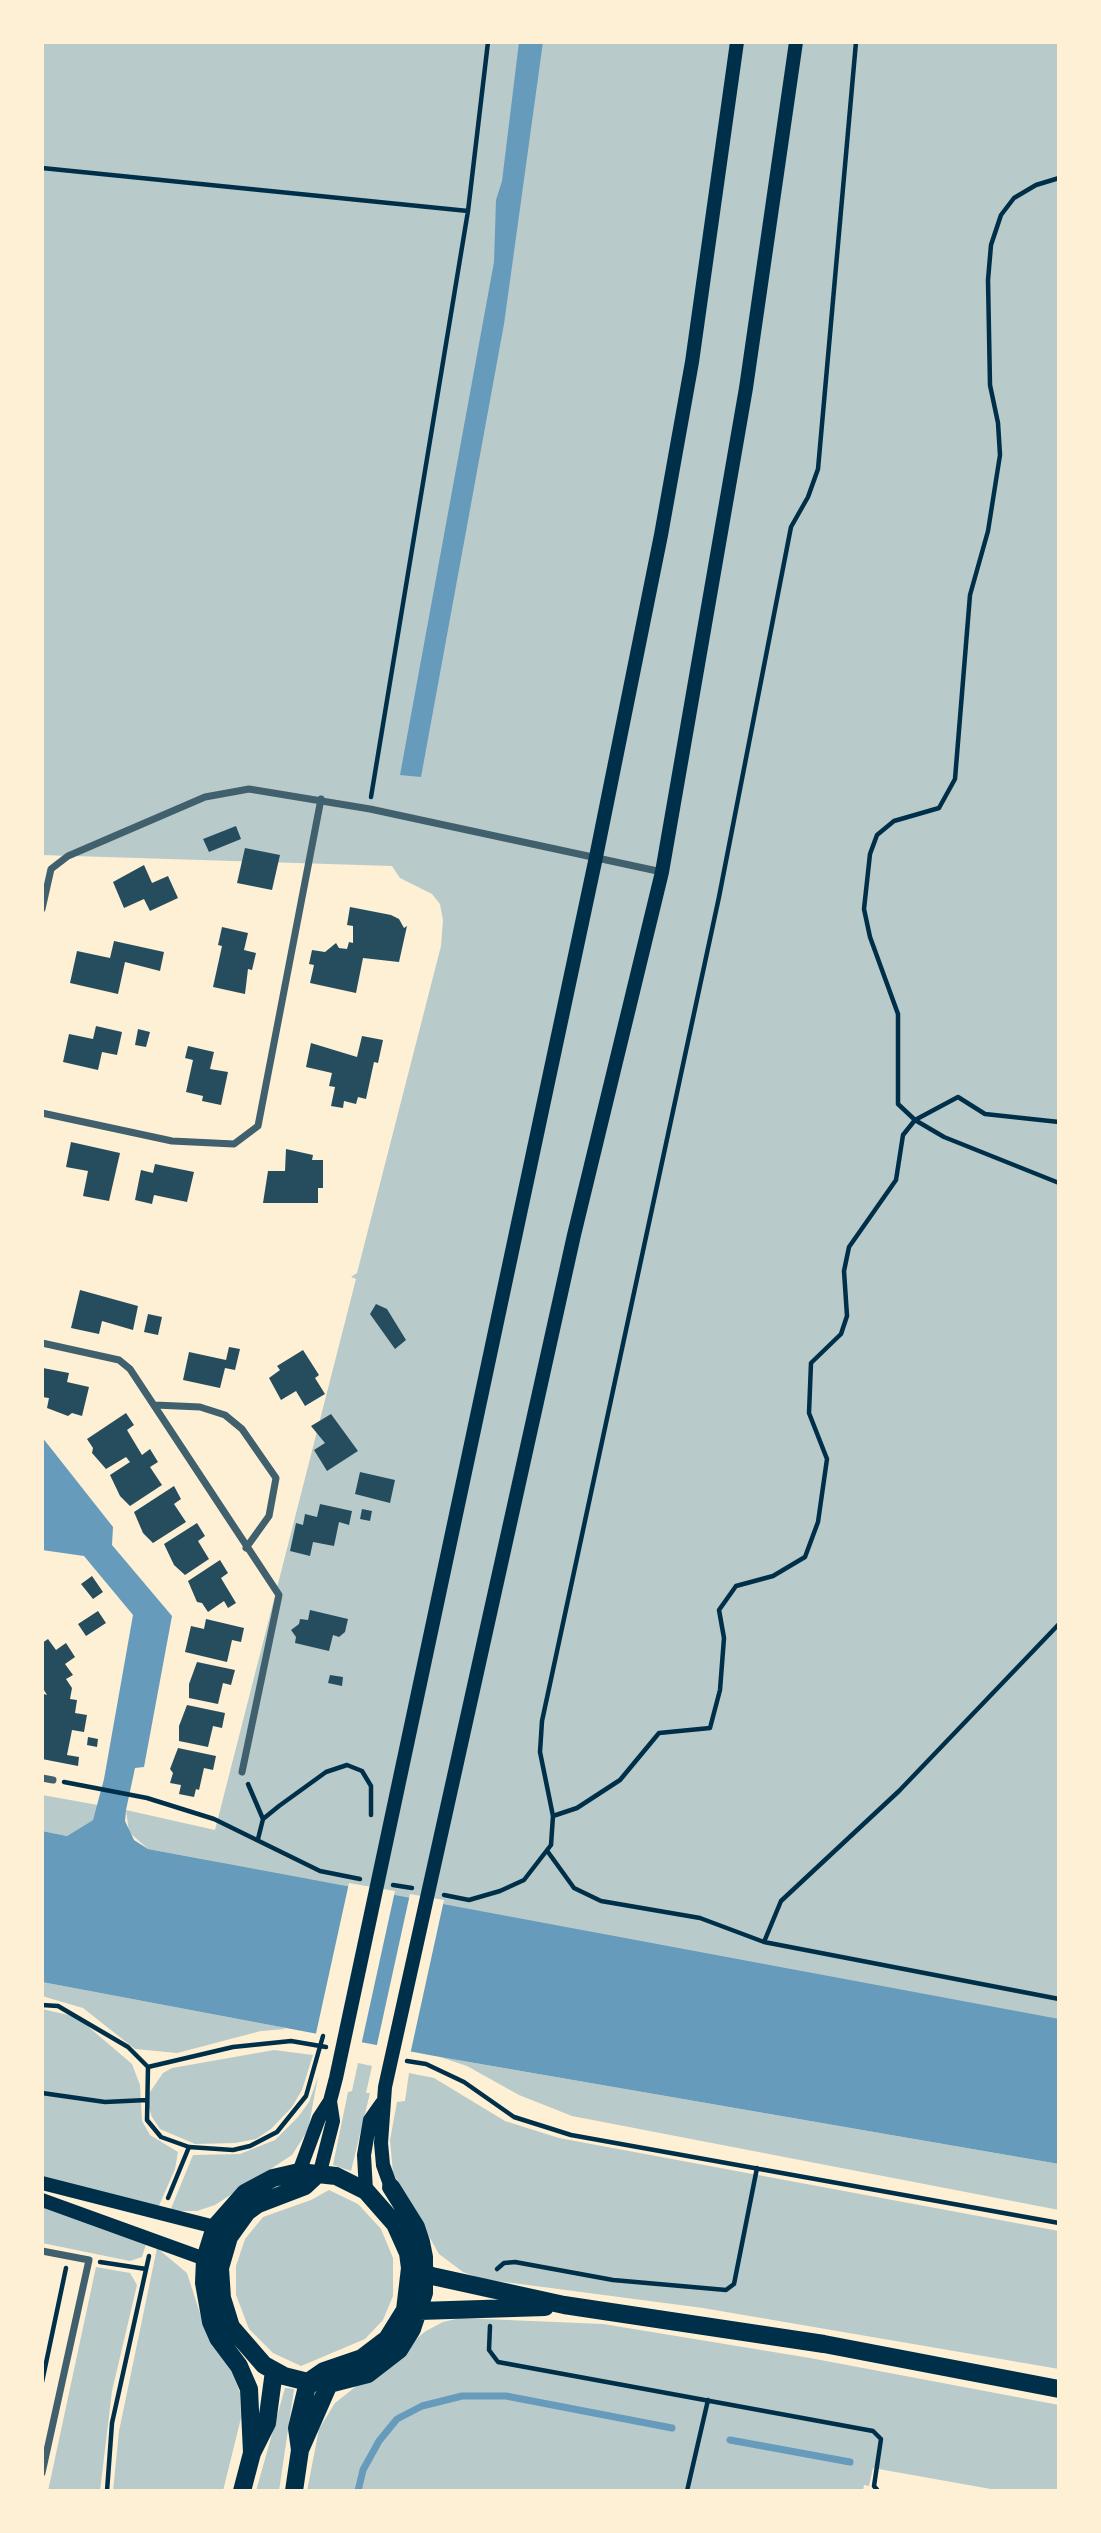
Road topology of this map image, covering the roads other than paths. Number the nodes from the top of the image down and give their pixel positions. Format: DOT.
graph roads {
  1 [pos="737,42"];
  2 [pos="796,42"];
  3 [pos="321,799"];
  4 [pos="596,858"];
  5 [pos="662,872"];
  6 [pos="42,909"];
  7 [pos="42,1113"];
  8 [pos="42,1343"];
  9 [pos="155,1405"];
  10 [pos="246,1548"];
  11 [pos="242,1772"];
  12 [pos="42,1778"];
  13 [pos="53,1780"];
  14 [pos="330,2101"];
  15 [pos="382,2103"];
  16 [pos="299,2172"];
  17 [pos="320,2172"];
  18 [pos="42,2183"];
  19 [pos="391,2187"];
  20 [pos="366,2191"];
  21 [pos="42,2200"];
  22 [pos="215,2227"];
  23 [pos="42,2251"];
  24 [pos="213,2264"];
  25 [pos="417,2271"];
  26 [pos="564,2305"];
  27 [pos="419,2311"];
  28 [pos="274,2371"];
  29 [pos="308,2382"];
  30 [pos="329,2384"];
  31 [pos="1059,2389"];
  32 [pos="300,2450"];
  33 [pos="252,2453"];
  34 [pos="42,2473"];
  35 [pos="242,2491"];
  36 [pos="293,2491"];
  1 -- 4 [label="main road"];
  2 -- 5 [label="main road"];
  3 -- 4 [label="street"];
  3 -- 6 [label="street"];
  3 -- 7 [label="street"];
  4 -- 5 [label="street"];
  4 -- 14 [label="main road"];
  5 -- 15 [label="main road"];
  8 -- 9 [label="street"];
  9 -- 10 [label="street"];
  9 -- 10 [label="street"];
  10 -- 11 [label="street"];
  12 -- 13 [label="street"];
  14 -- 16 [label="main road"];
  14 -- 17 [label="main road"];
  15 -- 19 [label="main road"];
  15 -- 20 [label="main road"];
  16 -- 17 [label="main road"];
  16 -- 22 [label="main road"];
  17 -- 20 [label="main road"];
  17 -- 24 [label="main road"];
  18 -- 22 [label="main road"];
  19 -- 25 [label="main road"];
  20 -- 25 [label="main road"];
  21 -- 24 [label="main road"];
  22 -- 24 [label="main road"];
  23 -- 34 [label="street"];
  24 -- 28 [label="main road"];
  24 -- 33 [label="main road"];
  25 -- 26 [label="main road"];
  25 -- 27 [label="main road"];
  25 -- 29 [label="main road"];
  26 -- 27 [label="main road"];
  26 -- 31 [label="main road"];
  27 -- 30 [label="main road"];
  28 -- 29 [label="main road"];
  28 -- 33 [label="main road"];
  29 -- 30 [label="main road"];
  29 -- 32 [label="main road"];
  30 -- 32 [label="main road"];
  32 -- 36 [label="main road"];
  33 -- 35 [label="main road"];
}
